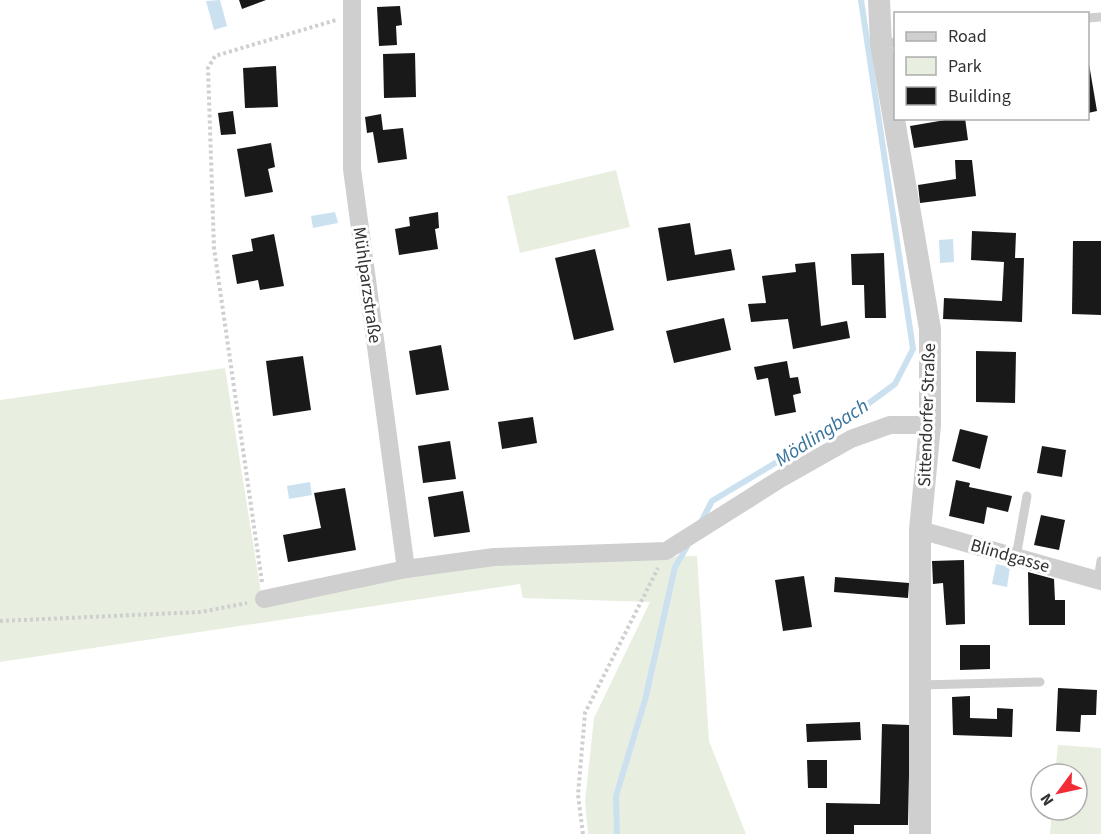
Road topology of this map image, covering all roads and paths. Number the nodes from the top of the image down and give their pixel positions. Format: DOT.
graph roads {
  1 [pos="879,0"];
  2 [pos="352,8"];
  3 [pos="888,43"];
  4 [pos="894,84"];
  5 [pos="899,120"];
  6 [pos="930,425"];
  7 [pos="1027,496"];
  8 [pos="920,530"];
  9 [pos="671,547"];
  10 [pos="1016,557"];
  11 [pos="1101,561"];
  12 [pos="406,569"];
  13 [pos="1099,580"];
  14 [pos="264,599"];
  15 [pos="0,621"];
  16 [pos="1040,682"];
  17 [pos="920,685"];
  18 [pos="583,834"];
  19 [pos="920,834"];
  1 -- 3 [label="street, Sittendorfer Straße"];
  2 -- 12 [label="street, Mühlparzstraße"];
  2 -- 14 [label="path"];
  3 -- 4 [label="street, Sittendorfer Straße"];
  5 -- 6 [label="street, Sittendorfer Straße"];
  6 -- 8 [label="street, Sittendorfer Straße"];
  6 -- 9 [label="street"];
  7 -- 10 [label="lane"];
  8 -- 10 [label="street, Blindgasse"];
  8 -- 17 [label="street, Sittendorfer Straße"];
  9 -- 12 [label="street"];
  9 -- 18 [label="path"];
  10 -- 13 [label="street, Blindgasse"];
  11 -- 13 [label="lane"];
  12 -- 14 [label="street"];
  14 -- 15 [label="path"];
  16 -- 17 [label="lane"];
  17 -- 19 [label="street, Sittendorfer Straße"];
}
